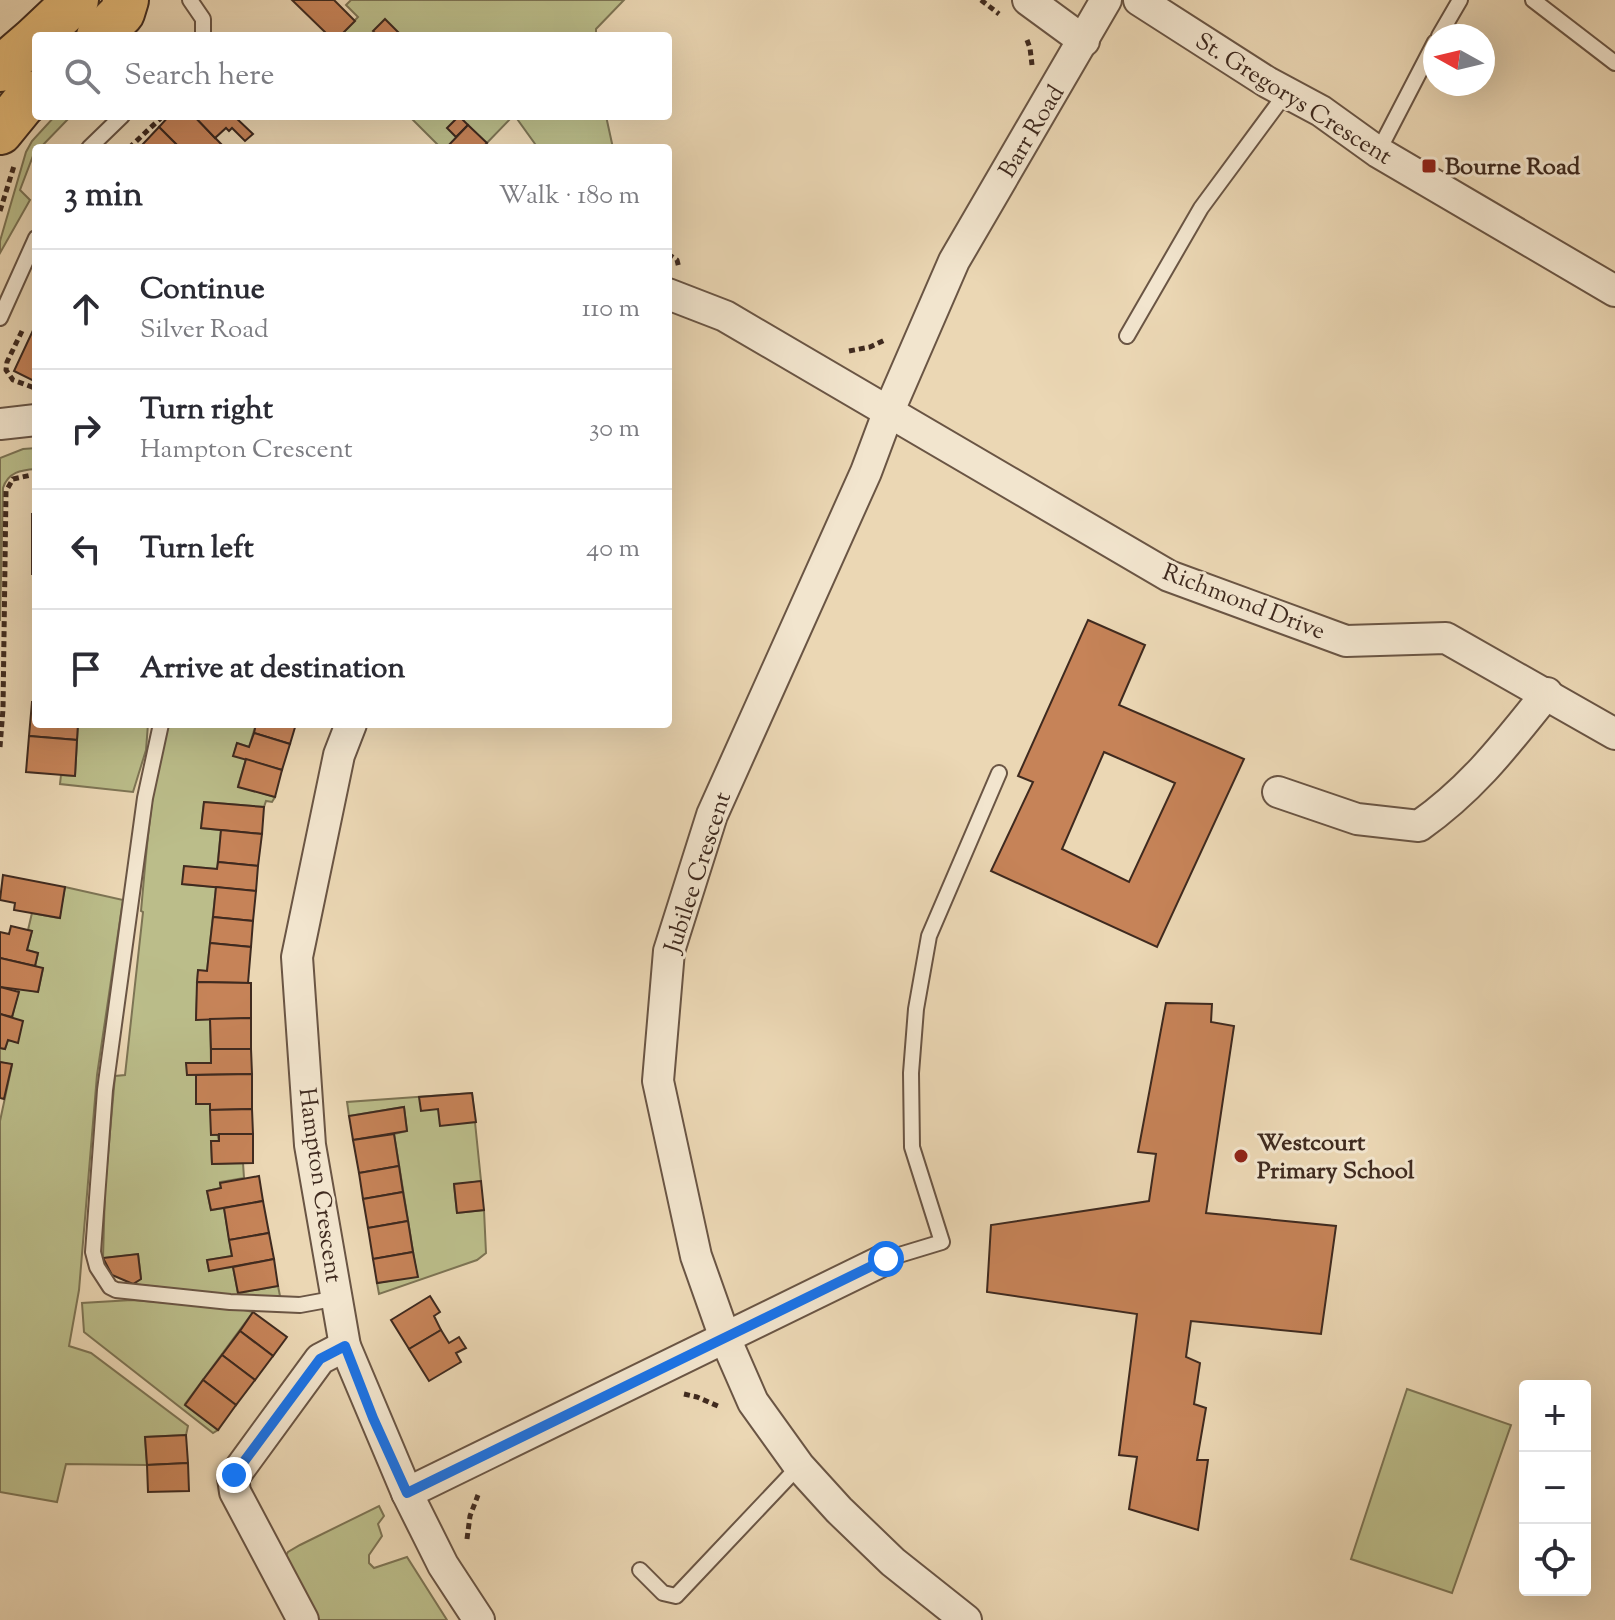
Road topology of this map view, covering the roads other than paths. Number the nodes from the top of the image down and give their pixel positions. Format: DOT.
graph roads {
  1 [pos="76,0"];
  2 [pos="126,0"];
  3 [pos="190,0"];
  4 [pos="1106,0"];
  5 [pos="1139,0"];
  6 [pos="1460,0"];
  7 [pos="1533,0"];
  8 [pos="1016,9"];
  9 [pos="1446,24"];
  10 [pos="42,32"];
  11 [pos="103,32"];
  12 [pos="203,32"];
  13 [pos="32,41"];
  14 [pos="1084,41"];
  15 [pos="1615,63"];
  16 [pos="1423,65"];
  17 [pos="0,69"];
  18 [pos="1286,93"];
  19 [pos="32,97"];
  20 [pos="118,120"];
  21 [pos="0,132"];
  22 [pos="93,144"];
  23 [pos="1378,152"];
  24 [pos="32,247"];
  25 [pos="954,261"];
  26 [pos="678,277"];
  27 [pos="1614,289"];
  28 [pos="0,318"];
  29 [pos="1127,336"];
  30 [pos="888,413"];
  31 [pos="32,420"];
  32 [pos="0,424"];
  33 [pos="1547,693"];
  34 [pos="160,728"];
  35 [pos="349,728"];
  36 [pos="1615,734"];
  37 [pos="999,773"];
  38 [pos="1278,792"];
  39 [pos="886,1259"];
  40 [pos="338,1298"];
  41 [pos="725,1338"];
  42 [pos="345,1346"];
  43 [pos="799,1466"];
  44 [pos="407,1493"];
  45 [pos="640,1570"];
  46 [pos="303,1620"];
  47 [pos="479,1620"];
  48 [pos="966,1620"];
  1 -- 10 [label="main road"];
  2 -- 11 [label="main road"];
  3 -- 12 [label="lane"];
  4 -- 14 [label="street, Barr Road"];
  5 -- 18 [label="street, St. Gregorys Crescent"];
  6 -- 9 [label="lane"];
  7 -- 15 [label="lane"];
  8 -- 14 [label="street"];
  13 -- 17 [label="main road"];
  14 -- 25 [label="street, Barr Road"];
  16 -- 23 [label="lane"];
  18 -- 23 [label="street, St. Gregorys Crescent"];
  18 -- 29 [label="lane"];
  19 -- 21 [label="main road"];
  20 -- 22 [label="lane"];
  23 -- 27 [label="street, St. Gregorys Crescent"];
  24 -- 28 [label="lane"];
  25 -- 30 [label="street, Jubilee Crescent"];
  26 -- 30 [label="street"];
  30 -- 33 [label="street, Richmond Drive"];
  30 -- 41 [label="street, Jubilee Crescent"];
  31 -- 32 [label="street"];
  33 -- 36 [label="street, Richmond Drive"];
  33 -- 38 [label="street"];
  34 -- 40 [label="lane"];
  35 -- 40 [label="street, Hampton Crescent"];
  37 -- 39 [label="lane"];
  39 -- 41 [label="street"];
  40 -- 42 [label="street, Hampton Crescent"];
  41 -- 43 [label="street, Jubilee Crescent"];
  41 -- 44 [label="street"];
  42 -- 44 [label="street, Hampton Crescent"];
  42 -- 46 [label="street"];
  43 -- 45 [label="lane"];
  43 -- 48 [label="street, Jubilee Crescent"];
  44 -- 47 [label="street, Hampton Crescent"];
}
